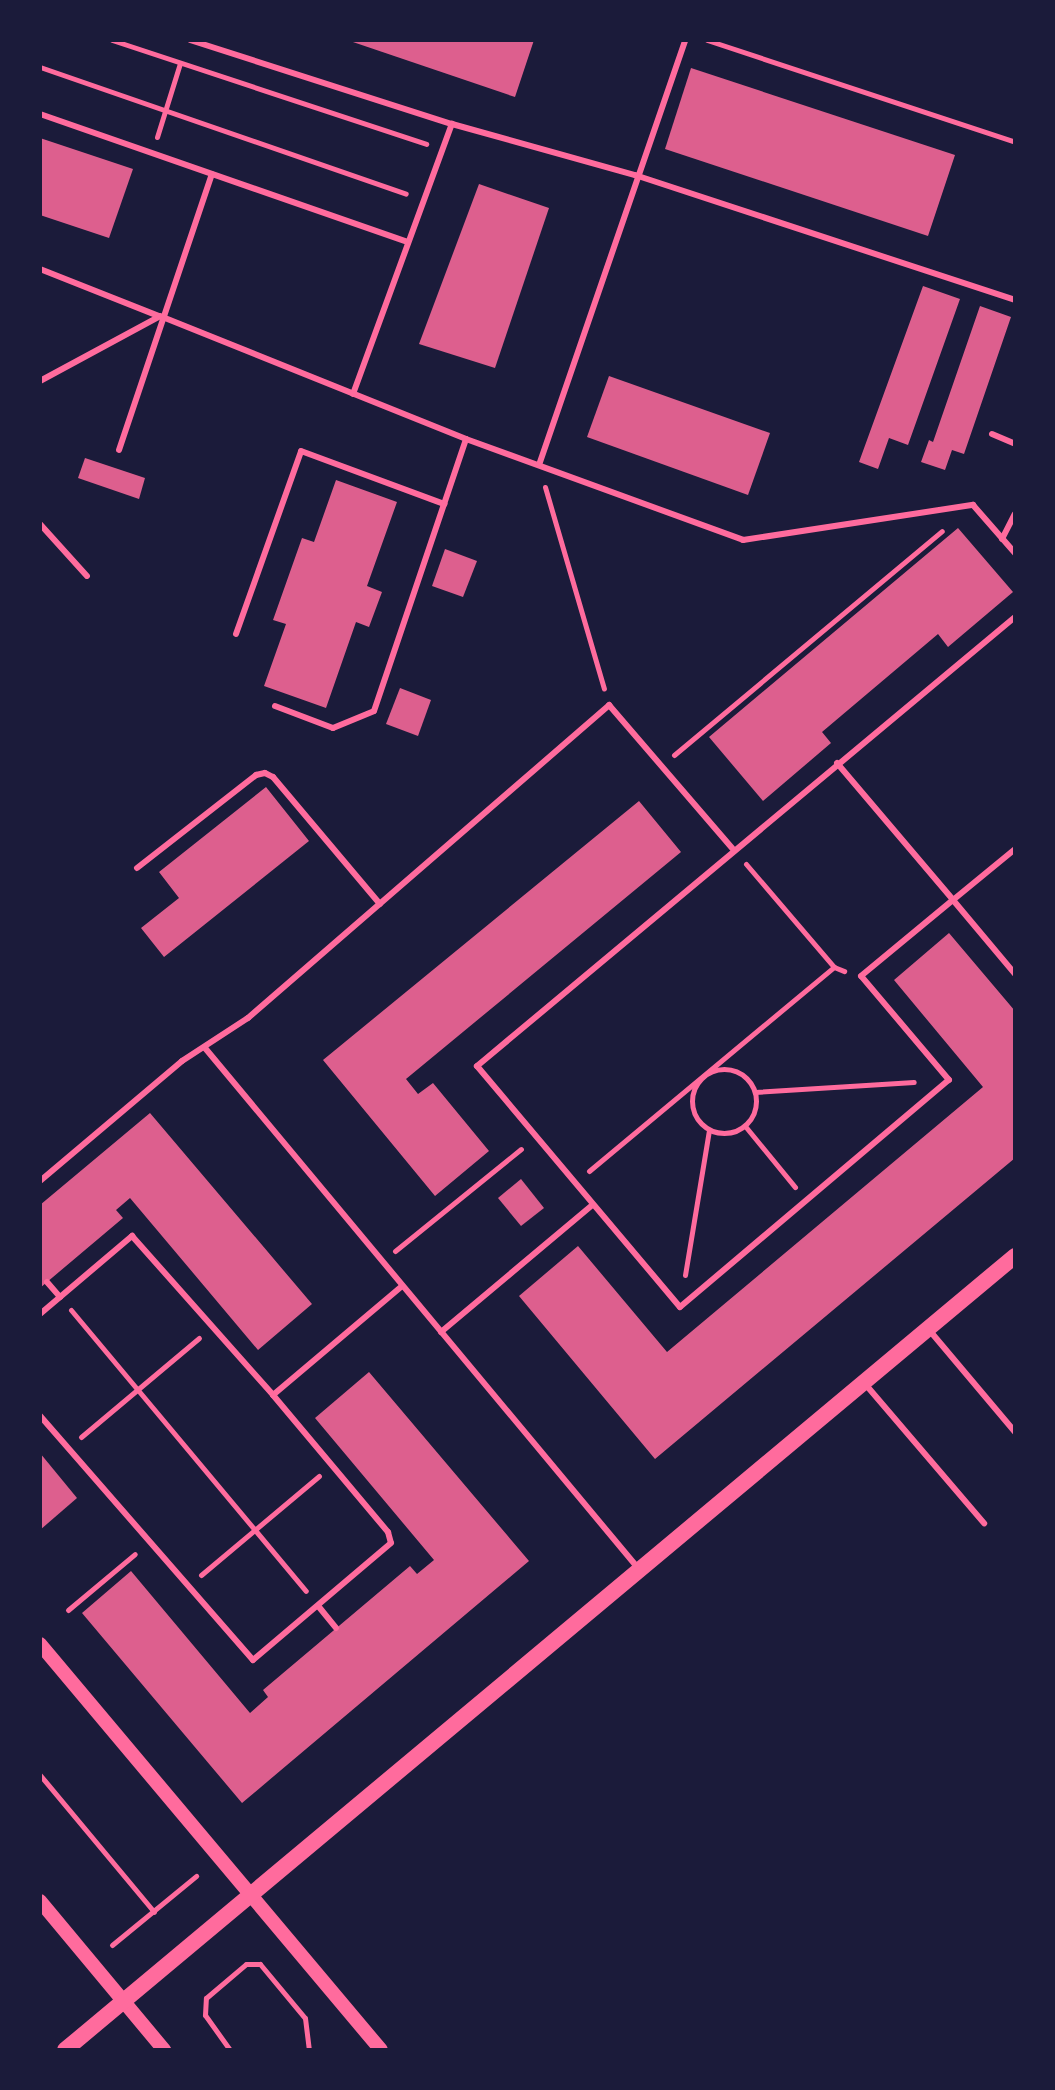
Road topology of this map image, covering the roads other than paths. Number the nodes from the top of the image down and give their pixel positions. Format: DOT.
graph roads {
  1 [pos="190,40"];
  2 [pos="685,40"];
  3 [pos="40,114"];
  4 [pos="452,124"];
  5 [pos="212,174"];
  6 [pos="635,175"];
  7 [pos="407,242"];
  8 [pos="40,269"];
  9 [pos="1015,300"];
  10 [pos="160,316"];
  11 [pos="40,381"];
  12 [pos="353,394"];
  13 [pos="992,434"];
  14 [pos="466,439"];
  15 [pos="1015,444"];
  16 [pos="119,450"];
  17 [pos="539,465"];
  18 [pos="444,504"];
  19 [pos="1015,514"];
  20 [pos="40,524"];
  21 [pos="1002,539"];
  22 [pos="1015,553"];
  23 [pos="87,576"];
  24 [pos="1015,617"];
  25 [pos="236,634"];
  26 [pos="275,706"];
  27 [pos="837,763"];
  28 [pos="732,848"];
  29 [pos="1015,849"];
  30 [pos="137,868"];
  31 [pos="953,900"];
  32 [pos="380,904"];
  33 [pos="1015,974"];
  34 [pos="205,1048"];
  35 [pos="40,1181"];
  36 [pos="591,1206"];
  37 [pos="1015,1256"];
  38 [pos="47,1282"];
  39 [pos="402,1286"];
  40 [pos="60,1297"];
  41 [pos="40,1314"];
  42 [pos="928,1328"];
  43 [pos="441,1332"];
  44 [pos="864,1382"];
  45 [pos="273,1395"];
  46 [pos="40,1416"];
  47 [pos="1015,1432"];
  48 [pos="984,1523"];
  49 [pos="639,1570"];
  50 [pos="319,1607"];
  51 [pos="336,1628"];
  52 [pos="40,1644"];
  53 [pos="249,1895"];
  54 [pos="40,1901"];
  55 [pos="123,2001"];
  56 [pos="65,2050"];
  57 [pos="164,2050"];
  58 [pos="381,2050"];
  1 -- 4 [label="lane"];
  2 -- 6 [label="lane"];
  3 -- 5 [label="lane"];
  4 -- 6 [label="lane"];
  4 -- 7 [label="lane"];
  5 -- 7 [label="lane"];
  5 -- 10 [label="lane"];
  6 -- 9 [label="lane"];
  6 -- 17 [label="lane"];
  7 -- 12 [label="lane"];
  8 -- 10 [label="lane"];
  10 -- 11 [label="lane"];
  10 -- 12 [label="lane"];
  10 -- 16 [label="lane"];
  12 -- 14 [label="lane"];
  13 -- 15 [label="lane"];
  14 -- 17 [label="lane"];
  14 -- 18 [label="lane"];
  17 -- 21 [label="lane"];
  18 -- 25 [label="lane"];
  18 -- 26 [label="lane"];
  19 -- 21 [label="lane"];
  20 -- 23 [label="lane"];
  21 -- 22 [label="lane"];
  24 -- 27 [label="lane"];
  27 -- 28 [label="lane"];
  27 -- 31 [label="lane"];
  28 -- 32 [label="lane"];
  28 -- 36 [label="lane"];
  29 -- 31 [label="lane"];
  30 -- 32 [label="lane"];
  31 -- 33 [label="lane"];
  31 -- 36 [label="lane"];
  32 -- 34 [label="lane"];
  34 -- 35 [label="lane"];
  34 -- 39 [label="lane"];
  36 -- 43 [label="lane"];
  37 -- 42 [label="main road"];
  38 -- 40 [label="lane"];
  39 -- 43 [label="lane"];
  39 -- 45 [label="lane"];
  40 -- 41 [label="lane"];
  40 -- 45 [label="lane"];
  42 -- 44 [label="main road"];
  42 -- 47 [label="lane"];
  43 -- 49 [label="lane"];
  44 -- 48 [label="lane"];
  44 -- 49 [label="main road"];
  45 -- 50 [label="lane"];
  46 -- 50 [label="lane"];
  49 -- 53 [label="main road"];
  50 -- 51 [label="lane"];
  52 -- 53 [label="street"];
  53 -- 55 [label="main road"];
  53 -- 58 [label="street"];
  54 -- 55 [label="street"];
  55 -- 56 [label="main road"];
  55 -- 57 [label="street"];
}
